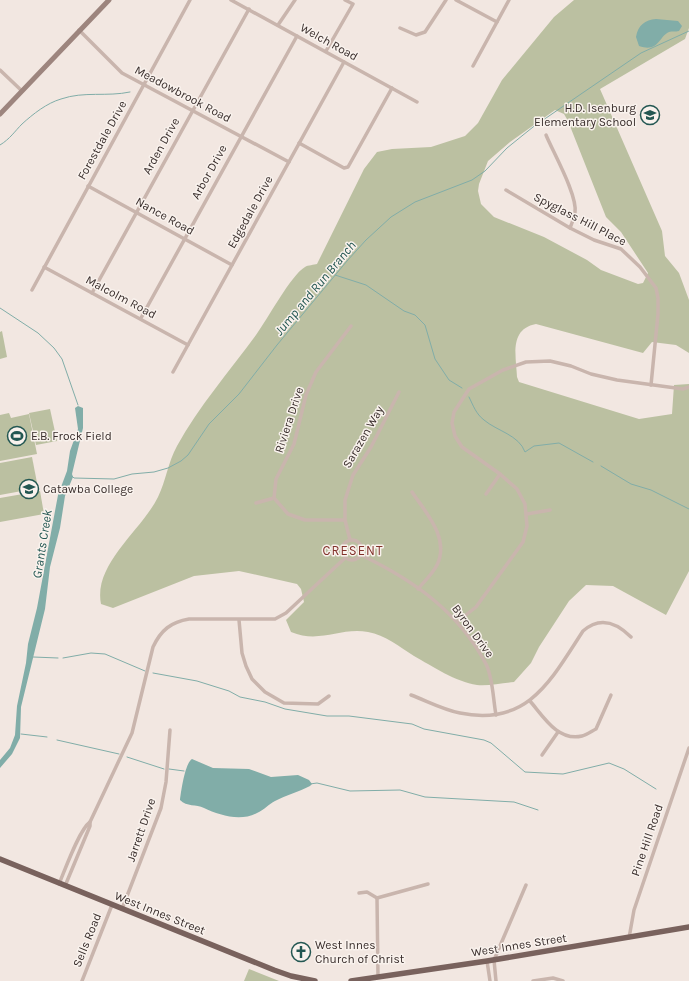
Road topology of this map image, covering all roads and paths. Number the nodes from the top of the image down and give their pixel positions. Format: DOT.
graph roads {
  1 [pos="109,0"];
  2 [pos="190,0"];
  3 [pos="231,0"];
  4 [pos="295,0"];
  5 [pos="345,0"];
  6 [pos="446,0"];
  7 [pos="456,0"];
  8 [pos="510,0"];
  9 [pos="249,9"];
  10 [pos="497,22"];
  11 [pos="278,25"];
  12 [pos="400,28"];
  13 [pos="79,30"];
  14 [pos="297,36"];
  15 [pos="326,51"];
  16 [pos="344,62"];
  17 [pos="473,66"];
  18 [pos="0,70"];
  19 [pos="144,84"];
  20 [pos="392,88"];
  21 [pos="22,91"];
  22 [pos="418,102"];
  23 [pos="192,111"];
  24 [pos="0,114"];
  25 [pos="546,135"];
  26 [pos="240,136"];
  27 [pos="299,143"];
  28 [pos="288,162"];
  29 [pos="88,186"];
  30 [pos="506,190"];
  31 [pos="136,212"];
  32 [pos="570,228"];
  33 [pos="184,238"];
  34 [pos="232,265"];
  35 [pos="44,266"];
  36 [pos="32,290"];
  37 [pos="92,293"];
  38 [pos="141,318"];
  39 [pos="351,326"];
  40 [pos="188,345"];
  41 [pos="173,372"];
  42 [pos="651,385"];
  43 [pos="689,388"];
  44 [pos="399,392"];
  45 [pos="500,474"];
  46 [pos="412,492"];
  47 [pos="486,494"];
  48 [pos="274,498"];
  49 [pos="256,503"];
  50 [pos="550,510"];
  51 [pos="527,514"];
  52 [pos="345,520"];
  53 [pos="350,540"];
  54 [pos="361,555"];
  55 [pos="345,558"];
  56 [pos="418,589"];
  57 [pos="240,620"];
  58 [pos="457,622"];
  59 [pos="631,637"];
  60 [pos="412,695"];
  61 [pos="611,695"];
  62 [pos="329,696"];
  63 [pos="530,700"];
  64 [pos="496,715"];
  65 [pos="170,730"];
  66 [pos="558,732"];
  67 [pos="689,748"];
  68 [pos="542,755"];
  69 [pos="90,822"];
  70 [pos="0,860"];
  71 [pos="68,861"];
  72 [pos="74,864"];
  73 [pos="428,884"];
  74 [pos="62,885"];
  75 [pos="526,885"];
  76 [pos="359,893"];
  77 [pos="377,898"];
  78 [pos="112,905"];
  79 [pos="122,909"];
  80 [pos="689,928"];
  81 [pos="629,939"];
  82 [pos="490,961"];
  83 [pos="378,977"];
  84 [pos="82,981"];
  85 [pos="315,981"];
  86 [pos="351,981"];
  87 [pos="490,981"];
  88 [pos="496,981"];
  89 [pos="533,981"];
  90 [pos="563,981"];
  1 -- 13 [label="main road"];
  2 -- 19 [label="street, Forestdale Drive"];
  3 -- 9 [label="street, Welch Road"];
  4 -- 11 [label="street"];
  5 -- 15 [label="street"];
  6 -- 12 [label="street"];
  7 -- 10 [label="street"];
  8 -- 10 [label="street"];
  9 -- 11 [label="street, Welch Road"];
  9 -- 23 [label="street, Arden Drive"];
  10 -- 17 [label="street"];
  11 -- 14 [label="street, Welch Road"];
  13 -- 19 [label="street, Meadowbrook Road"];
  13 -- 21 [label="main road"];
  14 -- 15 [label="street, Welch Road"];
  14 -- 26 [label="street, Arbor Drive"];
  15 -- 16 [label="street, Welch Road"];
  16 -- 20 [label="street, Welch Road"];
  16 -- 27 [label="street, Edgedale Drive"];
  18 -- 21 [label="street"];
  19 -- 23 [label="street, Meadowbrook Road"];
  19 -- 29 [label="street, Forestdale Drive"];
  20 -- 22 [label="street, Welch Road"];
  20 -- 27 [label="street"];
  21 -- 24 [label="main road"];
  23 -- 26 [label="street, Meadowbrook Road"];
  23 -- 31 [label="street, Arden Drive"];
  25 -- 32 [label="street"];
  26 -- 28 [label="street, Meadowbrook Road"];
  26 -- 33 [label="street, Arbor Drive"];
  27 -- 28 [label="street, Edgedale Drive"];
  28 -- 34 [label="street, Edgedale Drive"];
  29 -- 31 [label="street, Nance Road"];
  29 -- 35 [label="street, Forestdale Drive"];
  30 -- 32 [label="street, Spyglass Hill Place"];
  31 -- 33 [label="street, Nance Road"];
  31 -- 37 [label="street, Arden Drive"];
  32 -- 42 [label="street, Spyglass Hill Place"];
  33 -- 34 [label="street, Nance Road"];
  33 -- 38 [label="street, Arbor Drive"];
  34 -- 40 [label="street, Edgedale Drive"];
  35 -- 36 [label="street, Forestdale Drive"];
  35 -- 37 [label="street, Malcolm Road"];
  37 -- 38 [label="street, Malcolm Road"];
  38 -- 40 [label="street, Malcolm Road"];
  39 -- 48 [label="street, Riviera Drive"];
  40 -- 41 [label="street, Edgedale Drive"];
  42 -- 43 [label="street"];
  42 -- 45 [label="street"];
  44 -- 52 [label="street, Sarazen Way"];
  45 -- 47 [label="street"];
  45 -- 51 [label="street"];
  46 -- 56 [label="street"];
  48 -- 49 [label="street"];
  48 -- 52 [label="street"];
  50 -- 51 [label="street"];
  51 -- 58 [label="street"];
  52 -- 53 [label="street, Sarazen Way"];
  53 -- 54 [label="street"];
  53 -- 55 [label="street"];
  54 -- 55 [label="street"];
  54 -- 56 [label="street, Byron Drive"];
  55 -- 57 [label="street"];
  56 -- 58 [label="street, Byron Drive"];
  57 -- 62 [label="street"];
  57 -- 69 [label="street"];
  58 -- 64 [label="street, Byron Drive"];
  59 -- 63 [label="street"];
  60 -- 64 [label="street"];
  61 -- 66 [label="street"];
  63 -- 64 [label="street"];
  63 -- 66 [label="street"];
  65 -- 79 [label="street, Jarrett Drive"];
  66 -- 68 [label="street"];
  67 -- 81 [label="street, Pine Hill Road"];
  69 -- 71 [label="street"];
  69 -- 72 [label="street"];
  70 -- 74 [label="main road, West Innes Street"];
  71 -- 72 [label="street"];
  71 -- 74 [label="street"];
  72 -- 74 [label="street"];
  73 -- 77 [label="street"];
  74 -- 78 [label="main road, West Innes Street"];
  75 -- 82 [label="street"];
  76 -- 77 [label="street"];
  77 -- 83 [label="street"];
  78 -- 79 [label="main road, West Innes Street"];
  78 -- 84 [label="street, Sells Road"];
  79 -- 85 [label="main road, West Innes Street"];
  80 -- 81 [label="main road, West Innes Street"];
  81 -- 82 [label="main road, West Innes Street"];
  82 -- 83 [label="main road, West Innes Street"];
  82 -- 87 [label="street"];
  82 -- 88 [label="street"];
  83 -- 86 [label="main road, West Innes Street"];
  89 -- 90 [label="street"];
}
